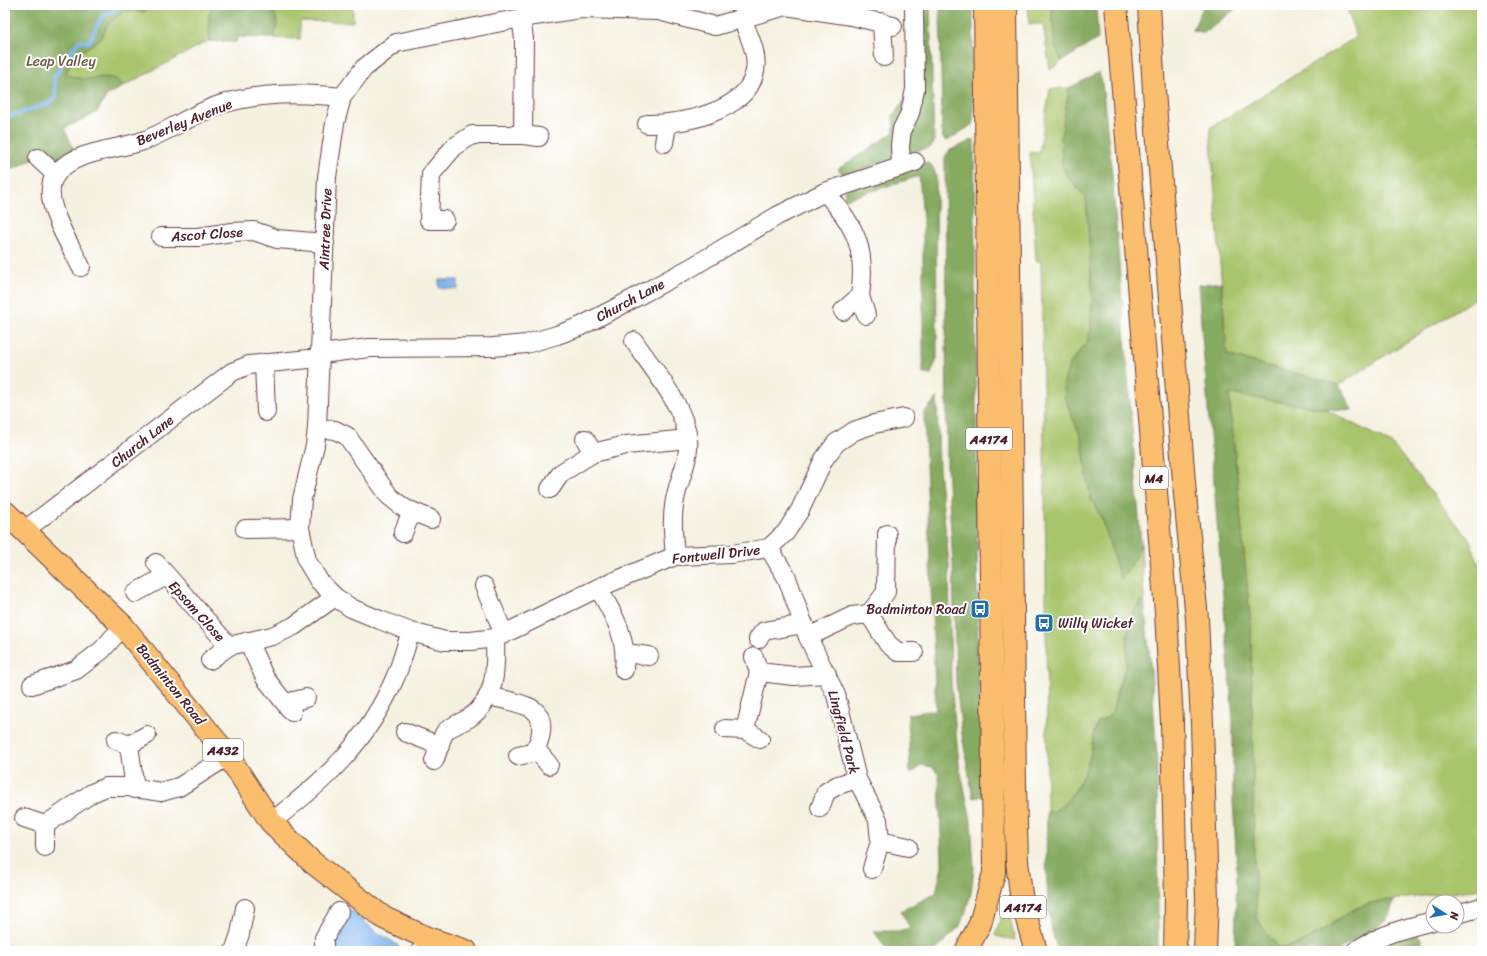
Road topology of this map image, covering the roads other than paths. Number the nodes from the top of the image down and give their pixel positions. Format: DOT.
graph roads {
  1 [pos="914,5"];
  2 [pos="984,5"];
  3 [pos="1006,5"];
  4 [pos="1116,5"];
  5 [pos="1149,5"];
  6 [pos="786,6"];
  7 [pos="521,18"];
  8 [pos="742,19"];
  9 [pos="884,57"];
  10 [pos="342,97"];
  11 [pos="647,124"];
  12 [pos="667,124"];
  13 [pos="664,143"];
  14 [pos="38,158"];
  15 [pos="56,175"];
  16 [pos="825,192"];
  17 [pos="445,220"];
  18 [pos="161,237"];
  19 [pos="325,243"];
  20 [pos="82,266"];
  21 [pos="860,296"];
  22 [pos="843,311"];
  23 [pos="866,315"];
  24 [pos="634,341"];
  25 [pos="315,356"];
  26 [pos="264,363"];
  27 [pos="266,412"];
  28 [pos="904,418"];
  29 [pos="317,428"];
  30 [pos="688,439"];
  31 [pos="550,489"];
  32 [pos="412,511"];
  33 [pos="5,512"];
  34 [pos="431,519"];
  35 [pos="251,524"];
  36 [pos="300,528"];
  37 [pos="26,530"];
  38 [pos="403,533"];
  39 [pos="891,541"];
  40 [pos="769,548"];
  41 [pos="675,556"];
  42 [pos="484,586"];
  43 [pos="598,588"];
  44 [pos="135,594"];
  45 [pos="335,597"];
  46 [pos="869,614"];
  47 [pos="123,626"];
  48 [pos="806,630"];
  49 [pos="410,632"];
  50 [pos="500,636"];
  51 [pos="758,639"];
  52 [pos="248,641"];
  53 [pos="229,646"];
  54 [pos="914,652"];
  55 [pos="649,656"];
  56 [pos="210,660"];
  57 [pos="827,674"];
  58 [pos="41,688"];
  59 [pos="488,696"];
  60 [pos="306,698"];
  61 [pos="725,729"];
  62 [pos="745,730"];
  63 [pos="405,732"];
  64 [pos="147,735"];
  65 [pos="760,739"];
  66 [pos="536,749"];
  67 [pos="228,756"];
  68 [pos="518,756"];
  69 [pos="549,765"];
  70 [pos="857,779"];
  71 [pos="135,789"];
  72 [pos="820,808"];
  73 [pos="24,818"];
  74 [pos="271,822"];
  75 [pos="45,825"];
  76 [pos="880,840"];
  77 [pos="46,847"];
  78 [pos="908,847"];
  79 [pos="872,870"];
  80 [pos="1482,907"];
  81 [pos="245,908"];
  82 [pos="339,912"];
  83 [pos="1465,912"];
  84 [pos="1425,923"];
  85 [pos="424,944"];
  86 [pos="234,951"];
  87 [pos="324,951"];
  88 [pos="466,951"];
  89 [pos="966,951"];
  90 [pos="1036,951"];
  91 [pos="1174,951"];
  92 [pos="1206,951"];
  93 [pos="1355,951"];
  1 -- 16 [label="street, Church Lane"];
  2 -- 89 [label="main road, A4174"];
  3 -- 90 [label="main road, A4174"];
  4 -- 91 [label="main road, M4"];
  5 -- 92 [label="main road, M4"];
  6 -- 8 [label="street, Aintree Drive"];
  6 -- 9 [label="street, Aintree Drive"];
  7 -- 8 [label="street, Aintree Drive"];
  7 -- 10 [label="street, Aintree Drive"];
  7 -- 17 [label="street"];
  8 -- 12 [label="street"];
  10 -- 15 [label="street, Beverley Avenue"];
  10 -- 19 [label="street, Aintree Drive"];
  11 -- 12 [label="street"];
  12 -- 13 [label="street"];
  14 -- 15 [label="street"];
  15 -- 20 [label="street"];
  16 -- 21 [label="street"];
  16 -- 25 [label="street, Church Lane"];
  18 -- 19 [label="street, Ascot Close"];
  19 -- 25 [label="street, Aintree Drive"];
  21 -- 22 [label="street"];
  21 -- 23 [label="street"];
  24 -- 30 [label="street"];
  25 -- 26 [label="street, Church Lane"];
  25 -- 29 [label="street, Aintree Drive"];
  26 -- 27 [label="street"];
  26 -- 37 [label="street, Church Lane"];
  28 -- 40 [label="street, Fontwell Drive"];
  29 -- 32 [label="street"];
  29 -- 36 [label="street, Aintree Drive"];
  30 -- 31 [label="street"];
  30 -- 41 [label="street"];
  32 -- 34 [label="street"];
  32 -- 38 [label="street"];
  33 -- 37 [label="main road, Badminton Road / A432"];
  35 -- 36 [label="street"];
  36 -- 45 [label="street, Aintree Drive"];
  37 -- 47 [label="main road, Badminton Road / A432"];
  39 -- 46 [label="street"];
  40 -- 41 [label="street, Fontwell Drive"];
  40 -- 48 [label="street, Lingfield Park"];
  41 -- 43 [label="street, Fontwell Drive"];
  42 -- 50 [label="street"];
  43 -- 50 [label="street, Fontwell Drive"];
  43 -- 55 [label="street"];
  44 -- 53 [label="street, Epsom Close"];
  45 -- 49 [label="street, Aintree Drive"];
  45 -- 52 [label="street, Epsom Close"];
  46 -- 48 [label="street"];
  46 -- 54 [label="street"];
  47 -- 58 [label="street"];
  47 -- 67 [label="main road, Badminton Road / A432"];
  48 -- 51 [label="street"];
  48 -- 57 [label="street, Lingfield Park"];
  49 -- 50 [label="street, Fontwell Drive"];
  49 -- 74 [label="street"];
  50 -- 59 [label="street"];
  52 -- 53 [label="street, Epsom Close"];
  52 -- 60 [label="street, Epsom Close"];
  53 -- 56 [label="street, Epsom Close"];
  57 -- 62 [label="street"];
  57 -- 70 [label="street, Lingfield Park"];
  59 -- 63 [label="street"];
  59 -- 66 [label="street"];
  61 -- 62 [label="street"];
  62 -- 65 [label="street"];
  64 -- 71 [label="street"];
  66 -- 68 [label="street"];
  66 -- 69 [label="street"];
  67 -- 71 [label="street"];
  67 -- 74 [label="main road, Badminton Road / A432"];
  70 -- 72 [label="street"];
  70 -- 76 [label="street, Lingfield Park"];
  71 -- 75 [label="street"];
  73 -- 75 [label="street"];
  74 -- 85 [label="main road, Badminton Road / A432"];
  75 -- 77 [label="street"];
  76 -- 78 [label="street"];
  76 -- 79 [label="street, Lingfield Park"];
  80 -- 83 [label="street"];
  81 -- 86 [label="street"];
  82 -- 87 [label="street"];
  84 -- 93 [label="street"];
  85 -- 88 [label="main road, Badminton Road / A432"];
}
